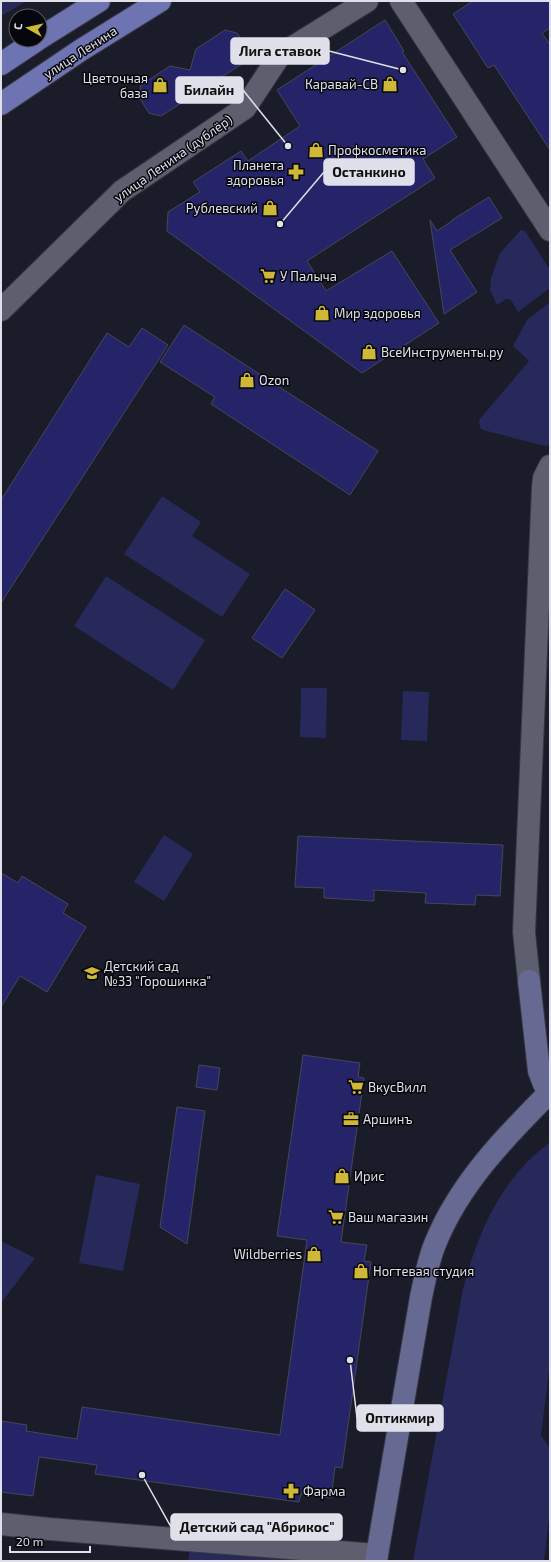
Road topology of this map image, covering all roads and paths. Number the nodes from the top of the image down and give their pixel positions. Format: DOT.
graph roads {
  1 [pos="98,1"];
  2 [pos="160,1"];
  3 [pos="367,1"];
  4 [pos="401,1"];
  5 [pos="48,33"];
  6 [pos="25,48"];
  7 [pos="1,64"];
  8 [pos="1,104"];
  9 [pos="550,230"];
  10 [pos="1,310"];
  11 [pos="550,466"];
  12 [pos="550,1092"];
  13 [pos="1,1524"];
  14 [pos="377,1558"];
  1 -- 5 [label="main road"];
  2 -- 8 [label="main road, улица Ленина"];
  3 -- 10 [label="street, улица Ленина (дублёр)"];
  4 -- 9 [label="street"];
  6 -- 7 [label="main road"];
  11 -- 12 [label="street"];
  12 -- 14 [label="street"];
  13 -- 14 [label="street"];
}
